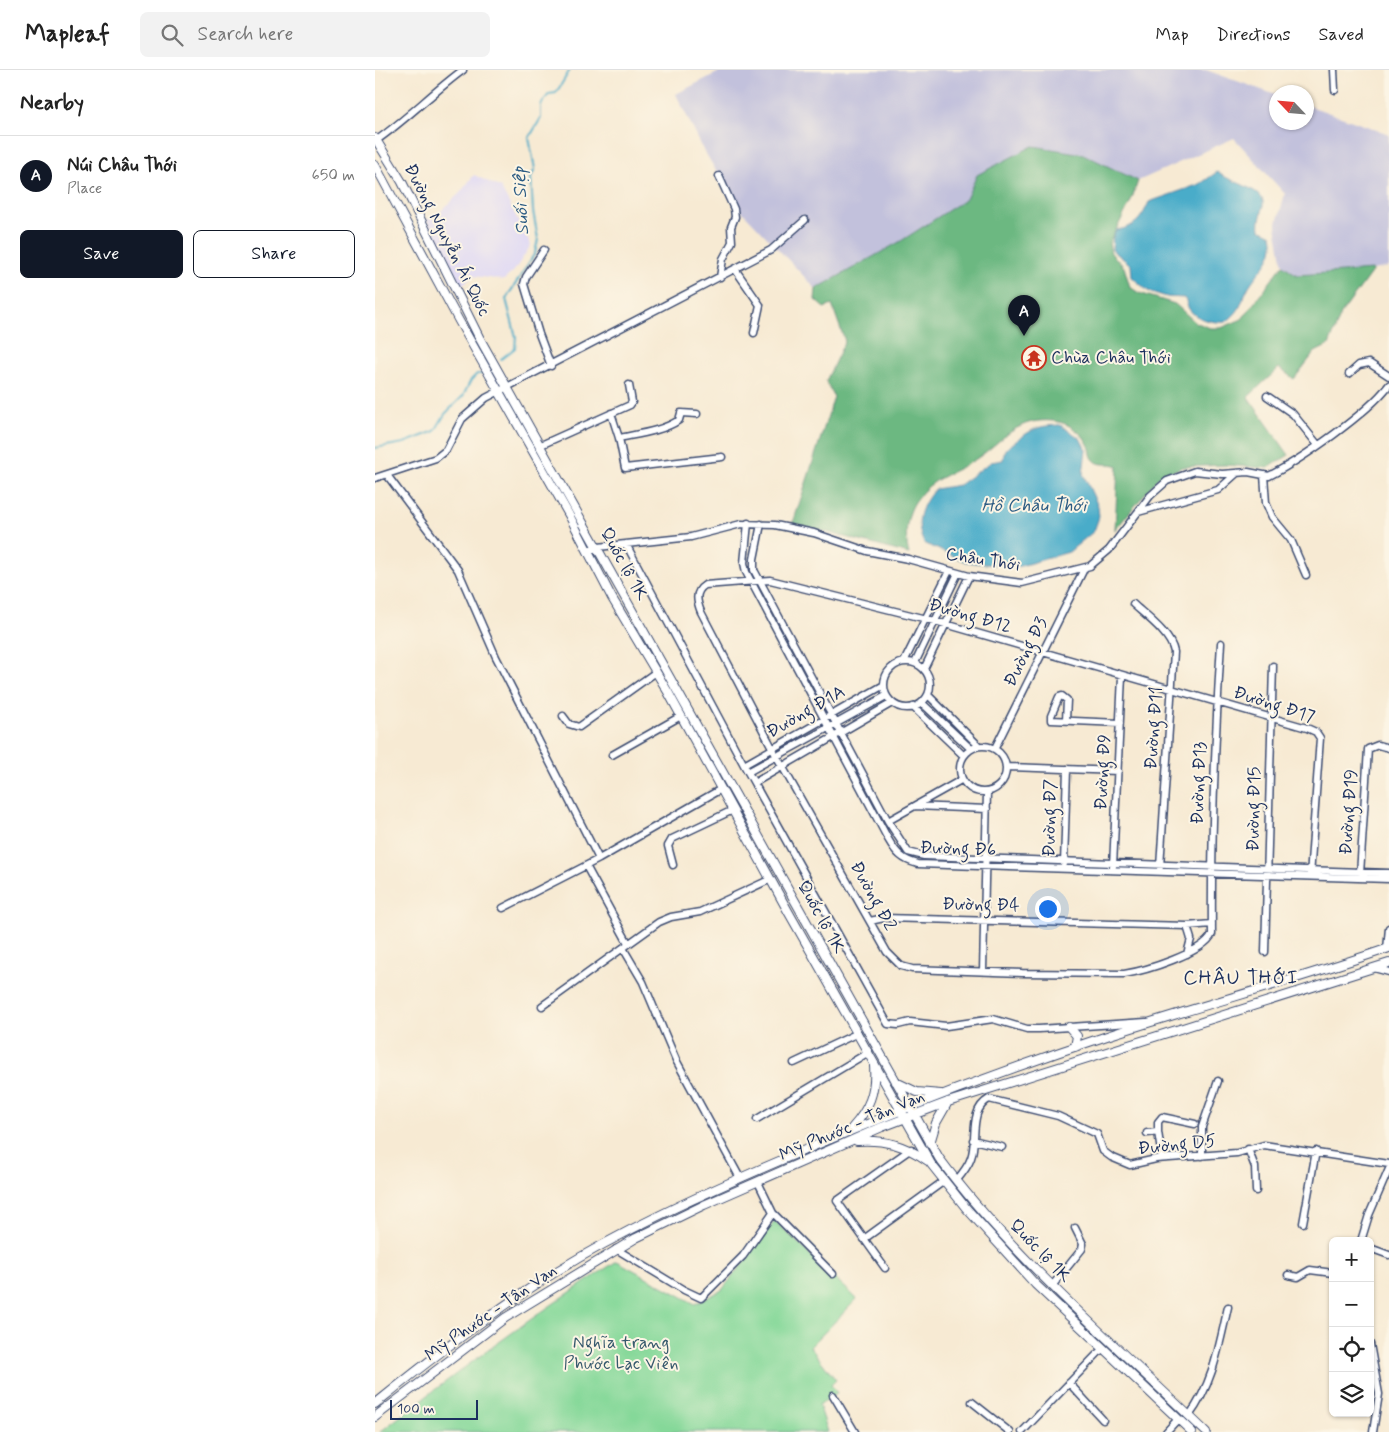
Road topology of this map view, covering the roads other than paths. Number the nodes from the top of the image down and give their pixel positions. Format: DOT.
graph roads {
  1 [pos="463,70"];
  2 [pos="1334,70"];
  3 [pos="1335,90"];
  4 [pos="376,139"];
  5 [pos="375,165"];
  6 [pos="719,176"];
  7 [pos="805,220"];
  8 [pos="544,250"];
  9 [pos="735,269"];
  10 [pos="720,277"];
  11 [pos="754,333"];
  12 [pos="491,356"];
  13 [pos="483,363"];
  14 [pos="551,366"];
  15 [pos="1349,374"];
  16 [pos="1389,376"];
  17 [pos="629,385"];
  18 [pos="1389,385"];
  19 [pos="507,386"];
  20 [pos="498,391"];
  21 [pos="1267,396"];
  22 [pos="611,413"];
  23 [pos="697,414"];
  24 [pos="619,438"];
  25 [pos="541,445"];
  26 [pos="1318,445"];
  27 [pos="722,457"];
  28 [pos="1237,473"];
  29 [pos="387,475"];
  30 [pos="1264,475"];
  31 [pos="375,478"];
  32 [pos="1138,512"];
  33 [pos="748,523"];
  34 [pos="761,524"];
  35 [pos="626,544"];
  36 [pos="598,547"];
  37 [pos="589,551"];
  38 [pos="1084,569"];
  39 [pos="949,571"];
  40 [pos="958,573"];
  41 [pos="1306,575"];
  42 [pos="969,576"];
  43 [pos="755,580"];
  44 [pos="1133,604"];
  45 [pos="925,618"];
  46 [pos="935,621"];
  47 [pos="782,624"];
  48 [pos="946,624"];
  49 [pos="775,628"];
  50 [pos="1221,642"];
  51 [pos="1042,653"];
  52 [pos="904,662"];
  53 [pos="915,663"];
  54 [pos="1273,666"];
  55 [pos="924,669"];
  56 [pos="656,672"];
  57 [pos="808,672"];
  58 [pos="801,676"];
  59 [pos="1122,676"];
  60 [pos="883,685"];
  61 [pos="1171,690"];
  62 [pos="928,695"];
  63 [pos="886,696"];
  64 [pos="892,703"];
  65 [pos="922,703"];
  66 [pos="1217,703"];
  67 [pos="913,707"];
  68 [pos="831,715"];
  69 [pos="563,716"];
  70 [pos="681,716"];
  71 [pos="823,719"];
  72 [pos="1271,719"];
  73 [pos="953,720"];
  74 [pos="1066,720"];
  75 [pos="1120,723"];
  76 [pos="836,724"];
  77 [pos="947,727"];
  78 [pos="828,728"];
  79 [pos="841,732"];
  80 [pos="941,734"];
  81 [pos="833,737"];
  82 [pos="979,746"];
  83 [pos="995,748"];
  84 [pos="1389,748"];
  85 [pos="773,749"];
  86 [pos="971,749"];
  87 [pos="611,755"];
  88 [pos="964,756"];
  89 [pos="777,757"];
  90 [pos="744,765"];
  91 [pos="782,766"];
  92 [pos="1007,767"];
  93 [pos="1067,769"];
  94 [pos="1118,771"];
  95 [pos="748,772"];
  96 [pos="961,780"];
  97 [pos="754,783"];
  98 [pos="721,789"];
  99 [pos="873,792"];
  100 [pos="987,792"];
  101 [pos="865,797"];
  102 [pos="915,806"];
  103 [pos="987,809"];
  104 [pos="733,810"];
  105 [pos="889,821"];
  106 [pos="896,835"];
  107 [pos="888,839"];
  108 [pos="931,856"];
  109 [pos="985,858"];
  110 [pos="599,859"];
  111 [pos="1031,864"];
  112 [pos="673,865"];
  113 [pos="931,865"];
  114 [pos="1064,865"];
  115 [pos="586,866"];
  116 [pos="985,866"];
  117 [pos="1113,866"];
  118 [pos="1160,868"];
  119 [pos="1211,870"];
  120 [pos="1267,872"];
  121 [pos="1311,873"];
  122 [pos="1389,873"];
  123 [pos="1360,875"];
  124 [pos="771,879"];
  125 [pos="1389,879"];
  126 [pos="503,908"];
  127 [pos="984,920"];
  128 [pos="870,921"];
  129 [pos="1212,924"];
  130 [pos="1187,926"];
  131 [pos="1389,928"];
  132 [pos="626,946"];
  133 [pos="1388,949"];
  134 [pos="1265,952"];
  135 [pos="1187,954"];
  136 [pos="1389,963"];
  137 [pos="1374,968"];
  138 [pos="983,972"];
  139 [pos="1389,972"];
  140 [pos="543,1006"];
  141 [pos="1153,1021"];
  142 [pos="1069,1027"];
  143 [pos="858,1033"];
  144 [pos="1075,1048"];
  145 [pos="869,1052"];
  146 [pos="874,1062"];
  147 [pos="794,1063"];
  148 [pos="1218,1081"];
  149 [pos="896,1082"];
  150 [pos="995,1088"];
  151 [pos="947,1098"];
  152 [pos="989,1099"];
  153 [pos="910,1107"];
  154 [pos="901,1111"];
  155 [pos="914,1115"];
  156 [pos="905,1118"];
  157 [pos="757,1119"];
  158 [pos="1195,1124"];
  159 [pos="849,1130"];
  160 [pos="1158,1132"];
  161 [pos="1147,1133"];
  162 [pos="973,1140"];
  163 [pos="852,1141"];
  164 [pos="930,1143"];
  165 [pos="1003,1147"];
  166 [pos="911,1149"];
  167 [pos="1248,1149"];
  168 [pos="1316,1151"];
  169 [pos="1202,1156"];
  170 [pos="1162,1158"];
  171 [pos="931,1164"];
  172 [pos="1389,1164"];
  173 [pos="1389,1168"];
  174 [pos="740,1178"];
  175 [pos="944,1181"];
  176 [pos="956,1181"];
  177 [pos="758,1182"];
  178 [pos="1256,1191"];
  179 [pos="773,1213"];
  180 [pos="1303,1222"];
  181 [pos="1075,1228"];
  182 [pos="1362,1237"];
  183 [pos="864,1239"];
  184 [pos="616,1249"];
  185 [pos="1374,1249"];
  186 [pos="1389,1255"];
  187 [pos="885,1268"];
  188 [pos="1329,1272"];
  189 [pos="833,1274"];
  190 [pos="1288,1275"];
  191 [pos="1052,1286"];
  192 [pos="1228,1307"];
  193 [pos="1103,1348"];
  194 [pos="1374,1382"];
  195 [pos="1069,1383"];
  196 [pos="833,1395"];
  197 [pos="972,1402"];
  198 [pos="375,1404"];
  199 [pos="1189,1416"];
  200 [pos="375,1418"];
  201 [pos="1178,1419"];
  202 [pos="1103,1420"];
  203 [pos="855,1432"];
  204 [pos="1010,1432"];
  205 [pos="1022,1432"];
  206 [pos="1165,1432"];
  207 [pos="1192,1432"];
  208 [pos="1206,1432"];
  209 [pos="1373,1432"];
  1 -- 4 [label="street"];
  2 -- 3 [label="street"];
  4 -- 12 [label="main road, Đường Nguyễn Ái Quốc"];
  5 -- 13 [label="main road, Đường Nguyễn Ái Quốc"];
  6 -- 10 [label="street"];
  7 -- 9 [label="street"];
  8 -- 14 [label="street"];
  9 -- 10 [label="street"];
  9 -- 11 [label="street"];
  10 -- 14 [label="street"];
  12 -- 19 [label="main road, Quốc lộ 1K"];
  13 -- 20 [label="main road, Quốc lộ 1K"];
  14 -- 19 [label="street"];
  15 -- 16 [label="street"];
  17 -- 22 [label="street"];
  18 -- 26 [label="street, Châu Thới"];
  19 -- 20 [label="street"];
  19 -- 25 [label="main road, Quốc lộ 1K"];
  20 -- 29 [label="street"];
  20 -- 37 [label="main road, Quốc lộ 1K"];
  21 -- 26 [label="street"];
  22 -- 24 [label="street"];
  22 -- 25 [label="street"];
  23 -- 24 [label="street"];
  24 -- 27 [label="street"];
  25 -- 36 [label="main road, Quốc lộ 1K"];
  26 -- 30 [label="street, Châu Thới"];
  28 -- 30 [label="street, Châu Thới"];
  28 -- 32 [label="street"];
  28 -- 32 [label="street, Châu Thới"];
  29 -- 31 [label="street"];
  29 -- 110 [label="street"];
  30 -- 41 [label="street"];
  32 -- 38 [label="street, Châu Thới"];
  33 -- 34 [label="street, Châu Thới"];
  33 -- 35 [label="street, Châu Thới"];
  33 -- 43 [label="street, Đường Đ6"];
  34 -- 39 [label="street, Châu Thới"];
  34 -- 43 [label="street, Đường Đ6"];
  35 -- 36 [label="street, Châu Thới"];
  35 -- 90 [label="street"];
  36 -- 37 [label="street, Châu Thới"];
  36 -- 149 [label="main road, Quốc lộ 1K"];
  37 -- 56 [label="main road, Quốc lộ 1K"];
  38 -- 42 [label="street, Châu Thới"];
  38 -- 51 [label="street, Đường Đ3"];
  39 -- 40 [label="street, Châu Thới"];
  39 -- 45 [label="street"];
  40 -- 42 [label="street, Châu Thới"];
  40 -- 46 [label="street"];
  42 -- 48 [label="street"];
  43 -- 45 [label="street, Đường Đ12"];
  43 -- 47 [label="street, Đường Đ6"];
  43 -- 49 [label="street, Đường Đ6"];
  43 -- 85 [label="street, Đường Đ2"];
  44 -- 61 [label="street, Đường Đ11"];
  45 -- 46 [label="street, Đường Đ12"];
  45 -- 52 [label="street"];
  46 -- 48 [label="street, Đường Đ12"];
  46 -- 53 [label="street"];
  47 -- 49 [label="street"];
  47 -- 57 [label="street, Đường Đ6"];
  48 -- 51 [label="street, Đường Đ12"];
  48 -- 55 [label="street"];
  49 -- 58 [label="street, Đường Đ6"];
  50 -- 66 [label="street, Đường Đ13"];
  51 -- 59 [label="street, Đường Đ12"];
  51 -- 83 [label="street, Đường Đ3"];
  52 -- 53 [label="street"];
  52 -- 60 [label="street"];
  53 -- 55 [label="street"];
  54 -- 72 [label="street, Đường Đ15"];
  55 -- 62 [label="street"];
  56 -- 69 [label="street"];
  56 -- 70 [label="main road, Quốc lộ 1K"];
  57 -- 58 [label="street"];
  57 -- 68 [label="street, Đường Đ6"];
  58 -- 71 [label="street, Đường Đ6"];
  59 -- 61 [label="street, Đường Đ12"];
  59 -- 75 [label="street, Đường Đ9"];
  60 -- 63 [label="street"];
  60 -- 68 [label="street, Đường Đ1A"];
  61 -- 66 [label="street, Đường Đ17"];
  61 -- 118 [label="street, Đường Đ11"];
  62 -- 65 [label="street"];
  62 -- 73 [label="street"];
  63 -- 64 [label="street"];
  63 -- 76 [label="street, Đường Đ1A"];
  64 -- 67 [label="street"];
  64 -- 79 [label="street, Đường Đ1A"];
  65 -- 67 [label="street"];
  65 -- 77 [label="street"];
  66 -- 72 [label="street, Đường Đ17"];
  66 -- 119 [label="street, Đường Đ13"];
  67 -- 80 [label="street"];
  68 -- 71 [label="street, Đường Đ1A"];
  68 -- 76 [label="street, Đường Đ6"];
  70 -- 87 [label="street"];
  70 -- 98 [label="main road, Quốc lộ 1K"];
  71 -- 78 [label="street, Đường Đ6"];
  71 -- 85 [label="street, Đường Đ1A"];
  72 -- 120 [label="street, Đường Đ15"];
  72 -- 121 [label="street, Đường Đ17"];
  73 -- 77 [label="street"];
  73 -- 82 [label="street"];
  74 -- 75 [label="street"];
  75 -- 94 [label="street, Đường Đ9"];
  76 -- 78 [label="street, Đường Đ1A"];
  76 -- 79 [label="street, Đường Đ6"];
  77 -- 80 [label="street"];
  77 -- 86 [label="street"];
  78 -- 81 [label="street, Đường Đ6"];
  78 -- 89 [label="street, Đường Đ1A"];
  79 -- 81 [label="street, Đường Đ1A"];
  79 -- 99 [label="street, Đường Đ6"];
  80 -- 88 [label="street"];
  81 -- 91 [label="street, Đường Đ1A"];
  81 -- 101 [label="street, Đường Đ6"];
  82 -- 83 [label="street"];
  82 -- 86 [label="street"];
  83 -- 92 [label="street"];
  84 -- 123 [label="street, Đường Đ19"];
  85 -- 89 [label="street, Đường Đ2"];
  85 -- 90 [label="street, Đường Đ1A"];
  86 -- 88 [label="street"];
  88 -- 96 [label="street"];
  89 -- 91 [label="street, Đường Đ2"];
  89 -- 95 [label="street, Đường Đ1A"];
  90 -- 95 [label="street"];
  91 -- 97 [label="street, Đường Đ1A"];
  91 -- 128 [label="street, Đường Đ2"];
  92 -- 93 [label="street"];
  92 -- 100 [label="street"];
  93 -- 94 [label="street"];
  93 -- 114 [label="street, Đường Đ7"];
  94 -- 117 [label="street, Đường Đ9"];
  95 -- 97 [label="street"];
  96 -- 100 [label="street"];
  96 -- 102 [label="street"];
  97 -- 142 [label="street"];
  98 -- 104 [label="main road, Quốc lộ 1K"];
  98 -- 110 [label="street"];
  99 -- 101 [label="street"];
  99 -- 105 [label="street, Đường Đ6"];
  100 -- 103 [label="street"];
  101 -- 107 [label="street, Đường Đ6"];
  102 -- 103 [label="street"];
  102 -- 105 [label="street"];
  103 -- 109 [label="street"];
  104 -- 112 [label="street"];
  104 -- 124 [label="main road, Quốc lộ 1K"];
  105 -- 106 [label="street, Đường Đ6"];
  106 -- 107 [label="street"];
  106 -- 108 [label="street, Đường Đ6"];
  107 -- 113 [label="street, Đường Đ6"];
  108 -- 109 [label="street, Đường Đ6"];
  108 -- 113 [label="street"];
  109 -- 111 [label="street, Đường Đ6"];
  109 -- 116 [label="street"];
  110 -- 115 [label="street"];
  111 -- 114 [label="street, Đường Đ6"];
  111 -- 116 [label="street, Đường Đ6"];
  113 -- 116 [label="street, Đường Đ6"];
  114 -- 117 [label="street, Đường Đ6"];
  115 -- 126 [label="street"];
  115 -- 132 [label="street"];
  116 -- 127 [label="street"];
  117 -- 118 [label="street, Đường Đ6"];
  118 -- 119 [label="street, Đường Đ6"];
  119 -- 120 [label="street, Đường Đ6"];
  119 -- 129 [label="street, Đường Đ13"];
  120 -- 121 [label="street, Đường Đ6"];
  120 -- 134 [label="street, Đường Đ15"];
  121 -- 123 [label="street, Đường Đ6"];
  122 -- 123 [label="street, Đường Đ6"];
  123 -- 125 [label="street, Đường Đ6"];
  124 -- 132 [label="street"];
  124 -- 143 [label="main road, Quốc lộ 1K"];
  127 -- 128 [label="street, Đường Đ4"];
  127 -- 130 [label="street, Đường Đ4"];
  127 -- 138 [label="street"];
  128 -- 138 [label="street, Đường Đ2"];
  129 -- 130 [label="street, Đường Đ4"];
  129 -- 135 [label="street, Đường Đ2"];
  130 -- 135 [label="street"];
  131 -- 133 [label="street"];
  132 -- 140 [label="street"];
  132 -- 174 [label="street"];
  133 -- 136 [label="main road"];
  133 -- 141 [label="main road, Mỹ Phước - Tân Vạn"];
  135 -- 138 [label="street, Đường Đ2"];
  136 -- 137 [label="main road, Mỹ Phước - Tân Vạn"];
  137 -- 139 [label="street"];
  137 -- 150 [label="main road, Mỹ Phước - Tân Vạn"];
  141 -- 142 [label="street"];
  141 -- 144 [label="main road, Mỹ Phước - Tân Vạn"];
  142 -- 144 [label="main road"];
  143 -- 145 [label="main road, Quốc lộ 1K"];
  143 -- 147 [label="street"];
  144 -- 151 [label="main road, Mỹ Phước - Tân Vạn"];
  145 -- 146 [label="main road, Quốc lộ 1K"];
  145 -- 157 [label="street"];
  146 -- 154 [label="main road, Quốc lộ 1K"];
  146 -- 159 [label="main road"];
  148 -- 169 [label="street"];
  149 -- 151 [label="main road"];
  149 -- 153 [label="main road, Quốc lộ 1K"];
  150 -- 151 [label="main road, Mỹ Phước - Tân Vạn"];
  150 -- 152 [label="street"];
  151 -- 153 [label="main road, Mỹ Phước - Tân Vạn"];
  151 -- 155 [label="main road, Mỹ Phước - Tân Vạn"];
  151 -- 164 [label="main road"];
  152 -- 162 [label="street"];
  152 -- 170 [label="street, Đường D5"];
  153 -- 154 [label="main road, Mỹ Phước - Tân Vạn"];
  153 -- 155 [label="main road, Quốc lộ 1K"];
  154 -- 156 [label="main road, Quốc lộ 1K"];
  154 -- 159 [label="main road, Mỹ Phước - Tân Vạn"];
  155 -- 156 [label="main road, Mỹ Phước - Tân Vạn"];
  155 -- 164 [label="main road, Quốc lộ 1K"];
  156 -- 163 [label="main road, Mỹ Phước - Tân Vạn"];
  156 -- 171 [label="main road, Quốc lộ 1K"];
  158 -- 160 [label="street"];
  159 -- 174 [label="main road, Mỹ Phước - Tân Vạn"];
  160 -- 161 [label="street"];
  160 -- 170 [label="street"];
  162 -- 165 [label="street"];
  162 -- 176 [label="street"];
  163 -- 166 [label="main road"];
  163 -- 177 [label="main road, Mỹ Phước - Tân Vạn"];
  164 -- 176 [label="main road, Quốc lộ 1K"];
  166 -- 171 [label="main road"];
  166 -- 183 [label="street"];
  167 -- 168 [label="street, Đường D5"];
  167 -- 169 [label="street, Đường D5"];
  167 -- 178 [label="street"];
  168 -- 172 [label="street, Đường D5"];
  168 -- 180 [label="street"];
  169 -- 170 [label="street, Đường D5"];
  171 -- 175 [label="main road, Quốc lộ 1K"];
  173 -- 182 [label="street"];
  174 -- 198 [label="main road, Mỹ Phước - Tân Vạn"];
  175 -- 183 [label="street"];
  175 -- 193 [label="main road, Quốc lộ 1K"];
  176 -- 191 [label="main road, Quốc lộ 1K"];
  177 -- 179 [label="street"];
  177 -- 184 [label="main road, Mỹ Phước - Tân Vạn"];
  179 -- 184 [label="street"];
  179 -- 189 [label="street"];
  181 -- 191 [label="street"];
  183 -- 187 [label="street"];
  184 -- 200 [label="main road, Mỹ Phước - Tân Vạn"];
  185 -- 186 [label="street"];
  188 -- 190 [label="street"];
  191 -- 199 [label="main road, Quốc lộ 1K"];
  192 -- 199 [label="street"];
  193 -- 195 [label="street"];
  193 -- 201 [label="main road, Quốc lộ 1K"];
  194 -- 209 [label="street"];
  195 -- 202 [label="street"];
  195 -- 205 [label="street"];
  196 -- 203 [label="street"];
  197 -- 204 [label="street"];
  199 -- 208 [label="main road, Quốc lộ 1K"];
  201 -- 206 [label="street"];
  201 -- 207 [label="main road, Quốc lộ 1K"];
}
